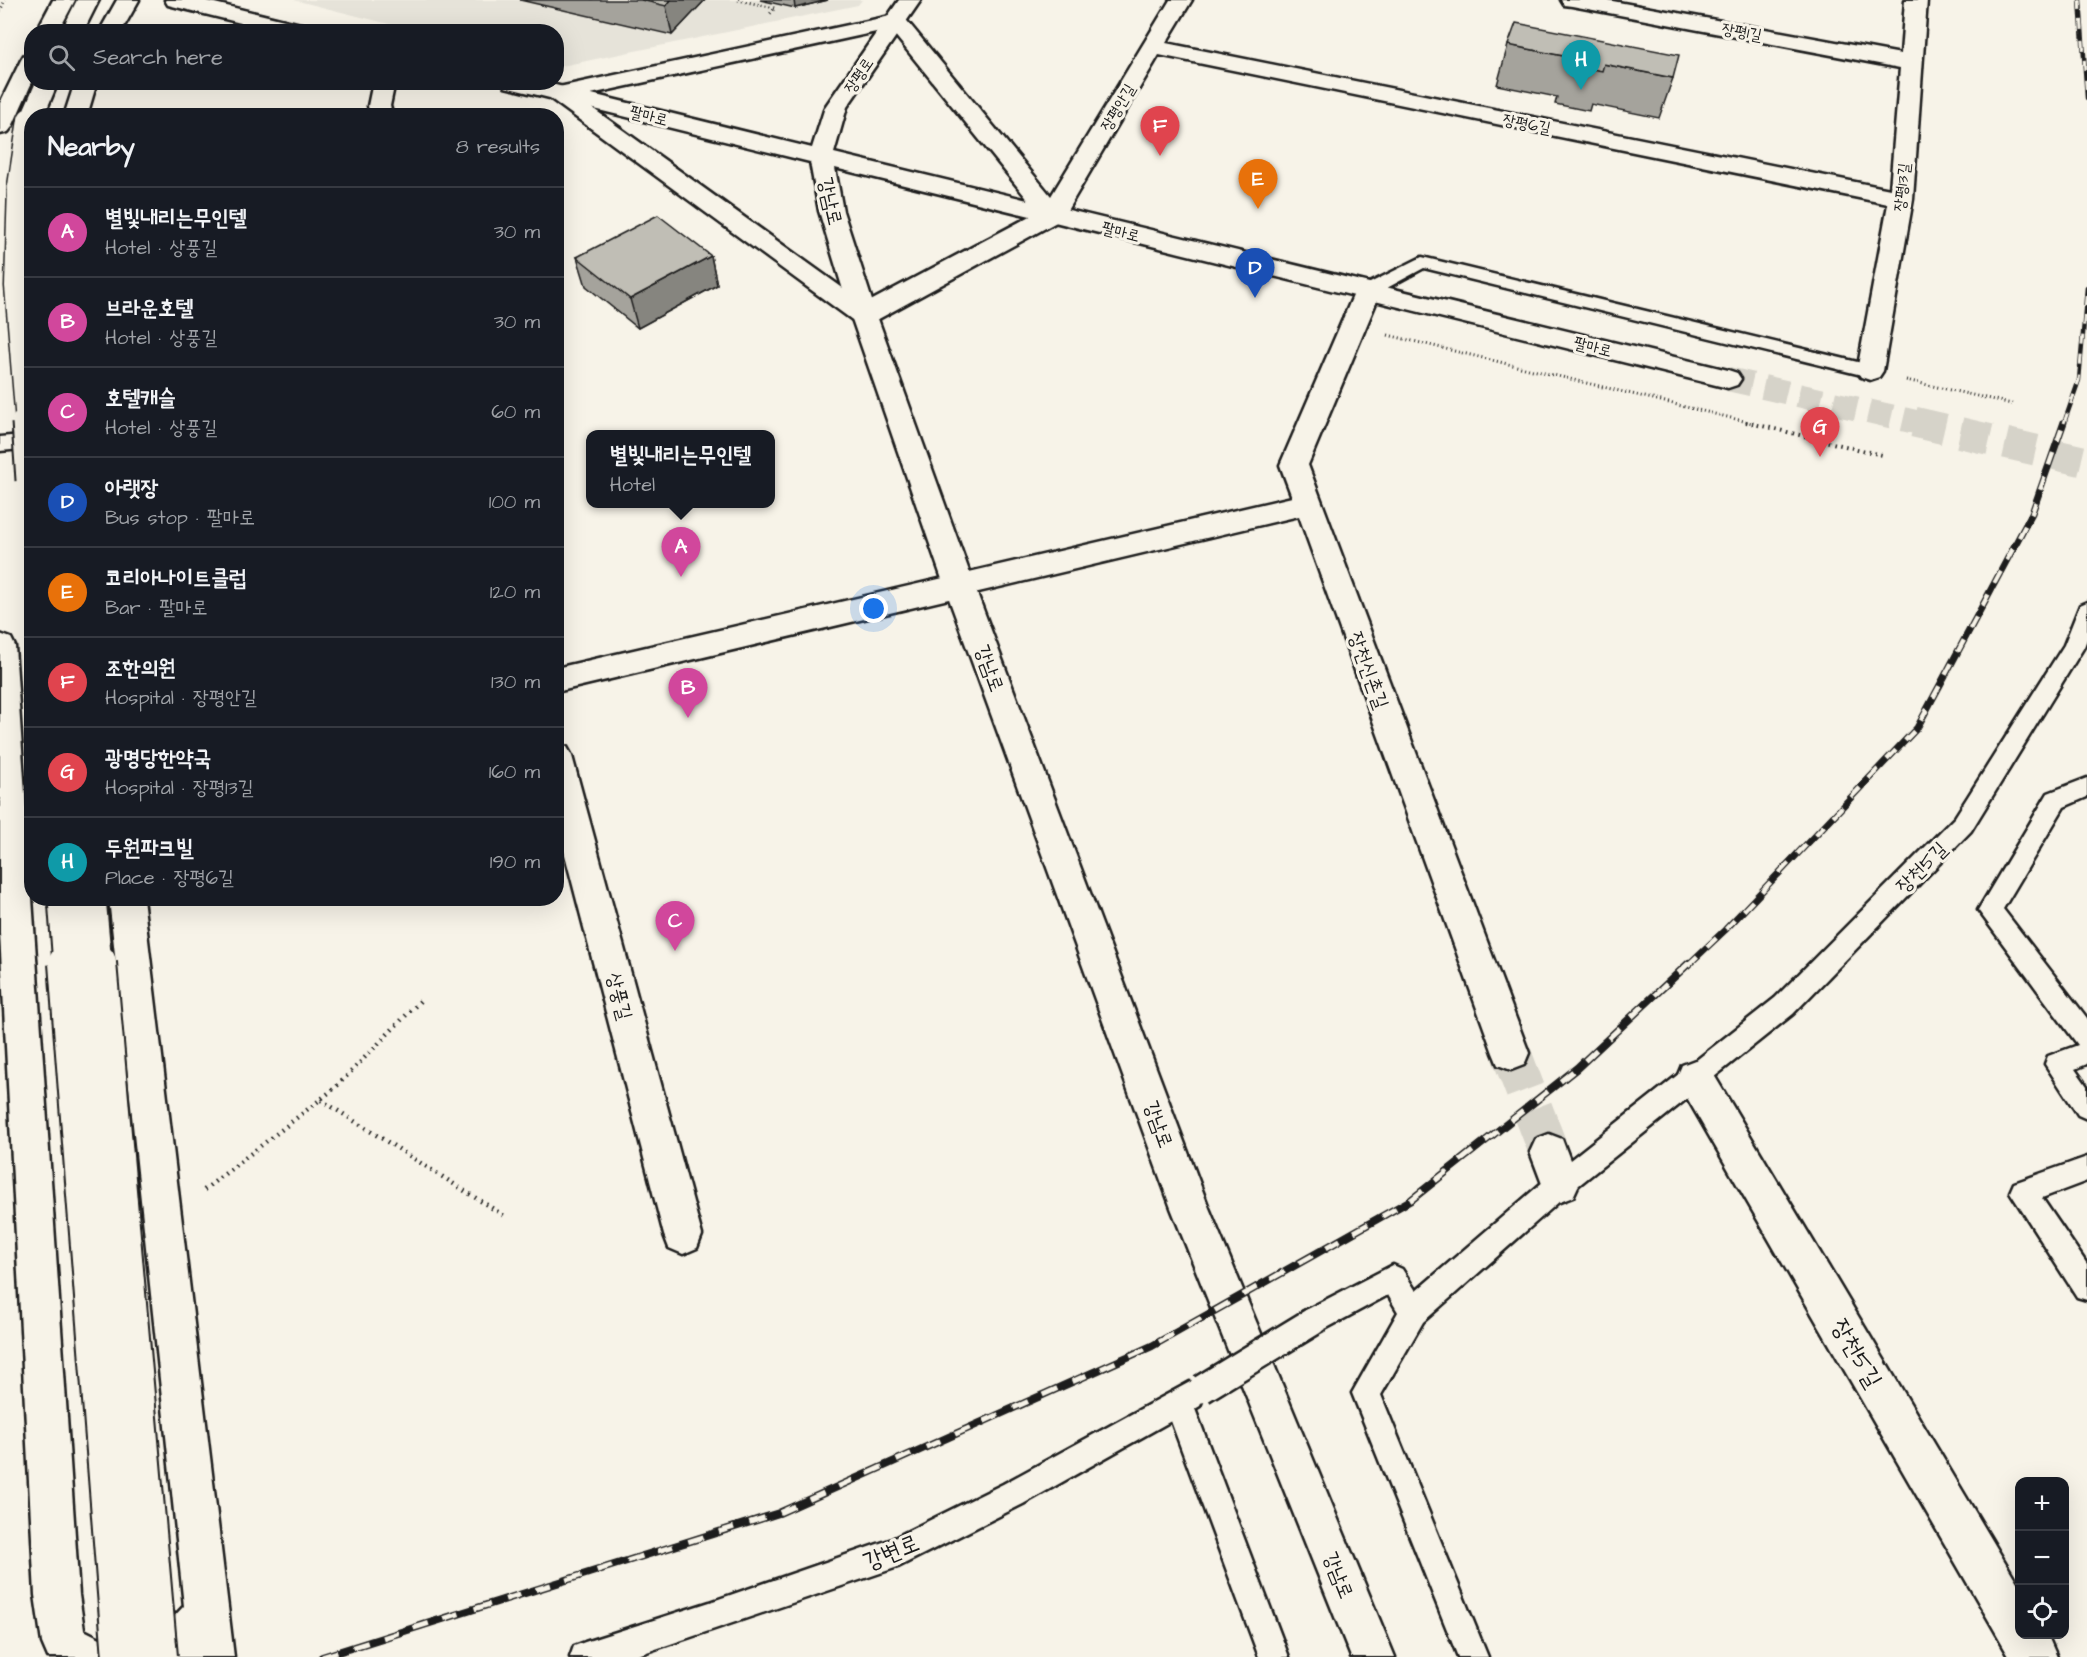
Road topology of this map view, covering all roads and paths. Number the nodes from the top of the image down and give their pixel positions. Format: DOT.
graph roads {
  1 [pos="5,0"];
  2 [pos="64,0"];
  3 [pos="88,0"];
  4 [pos="104,0"];
  5 [pos="128,0"];
  6 [pos="176,0"];
  7 [pos="738,0"];
  8 [pos="910,0"];
  9 [pos="1181,0"];
  10 [pos="1572,0"];
  11 [pos="1916,0"];
  12 [pos="0,11"];
  13 [pos="768,16"];
  14 [pos="895,21"];
  15 [pos="51,24"];
  16 [pos="76,24"];
  17 [pos="93,24"];
  18 [pos="114,24"];
  19 [pos="273,24"];
  20 [pos="1153,47"];
  21 [pos="1911,63"];
  22 [pos="24,77"];
  23 [pos="43,90"];
  24 [pos="63,90"];
  25 [pos="83,90"];
  26 [pos="382,90"];
  27 [pos="544,90"];
  28 [pos="559,94"];
  29 [pos="36,108"];
  30 [pos="55,108"];
  31 [pos="78,108"];
  32 [pos="380,108"];
  33 [pos="0,127"];
  34 [pos="821,157"];
  35 [pos="24,163"];
  36 [pos="1901,199"];
  37 [pos="1053,214"];
  38 [pos="1368,291"];
  39 [pos="864,316"];
  40 [pos="1352,326"];
  41 [pos="1870,372"];
  42 [pos="1728,379"];
  43 [pos="24,383"];
  44 [pos="2012,404"];
  45 [pos="24,442"];
  46 [pos="0,444"];
  47 [pos="1882,455"];
  48 [pos="1308,504"];
  49 [pos="959,585"];
  50 [pos="2087,610"];
  51 [pos="0,646"];
  52 [pos="564,678"];
  53 [pos="564,786"];
  54 [pos="2087,787"];
  55 [pos="20,793"];
  56 [pos="24,880"];
  57 [pos="25,906"];
  58 [pos="65,906"];
  59 [pos="91,906"];
  60 [pos="127,906"];
  61 [pos="422,999"];
  62 [pos="2087,1037"];
  63 [pos="1511,1053"];
  64 [pos="2087,1053"];
  65 [pos="1695,1077"];
  66 [pos="321,1100"];
  67 [pos="2087,1107"];
  68 [pos="2087,1168"];
  69 [pos="162,1215"];
  70 [pos="506,1217"];
  71 [pos="683,1235"];
  72 [pos="2087,1287"];
  73 [pos="1413,1311"];
  74 [pos="1190,1396"];
  75 [pos="207,1614"];
  76 [pos="2015,1623"];
  77 [pos="2024,1639"];
  78 [pos="90,1657"];
  79 [pos="104,1657"];
  80 [pos="123,1657"];
  81 [pos="157,1657"];
  82 [pos="212,1657"];
  83 [pos="585,1657"];
  84 [pos="1274,1657"];
  85 [pos="1373,1657"];
  86 [pos="1473,1657"];
  87 [pos="2035,1657"];
  1 -- 12 [label="path"];
  2 -- 15 [label="street"];
  3 -- 16 [label="street"];
  4 -- 17 [label="street"];
  5 -- 18 [label="street"];
  6 -- 19 [label="street"];
  7 -- 13 [label="path"];
  8 -- 14 [label="street, 장평로"];
  9 -- 20 [label="street, 장평안길"];
  10 -- 21 [label="street, 장평1길"];
  11 -- 21 [label="street, 장평13길"];
  14 -- 28 [label="street"];
  14 -- 34 [label="street, 장평로"];
  14 -- 37 [label="street"];
  20 -- 36 [label="street, 장평6길"];
  20 -- 37 [label="street, 장평안길"];
  21 -- 36 [label="street, 장평13길"];
  22 -- 33 [label="street"];
  23 -- 29 [label="street"];
  24 -- 30 [label="street"];
  25 -- 31 [label="street"];
  26 -- 32 [label="street"];
  27 -- 28 [label="street, 팔마로"];
  28 -- 34 [label="street, 팔마로"];
  28 -- 39 [label="street"];
  34 -- 37 [label="street, 팔마로"];
  34 -- 39 [label="street, 강남로"];
  35 -- 43 [label="street, bridge"];
  36 -- 41 [label="street, 장평13길"];
  37 -- 38 [label="street, 팔마로"];
  37 -- 39 [label="street"];
  38 -- 40 [label="street, 장천신촌길"];
  38 -- 41 [label="lane"];
  38 -- 42 [label="street, 팔마로"];
  39 -- 49 [label="street, 강남로"];
  40 -- 47 [label="path"];
  40 -- 48 [label="street, 장천신촌길"];
  41 -- 44 [label="path"];
  45 -- 46 [label="lane"];
  48 -- 49 [label="street"];
  48 -- 63 [label="street, 장천신촌길"];
  49 -- 52 [label="street"];
  49 -- 85 [label="street, 강남로"];
  50 -- 65 [label="lane, 장천5길"];
  51 -- 55 [label="street"];
  53 -- 71 [label="street, 상풍길"];
  54 -- 62 [label="lane"];
  55 -- 56 [label="street"];
  57 -- 78 [label="street"];
  58 -- 80 [label="street, bridge"];
  59 -- 81 [label="street, bridge"];
  60 -- 69 [label="street"];
  61 -- 66 [label="path"];
  64 -- 67 [label="lane"];
  65 -- 73 [label="lane, 장천5길"];
  65 -- 76 [label="street, 장천5길"];
  66 -- 69 [label="path"];
  66 -- 70 [label="path"];
  68 -- 72 [label="lane"];
  69 -- 75 [label="street"];
  73 -- 74 [label="lane, 강변로, bridge"];
  73 -- 86 [label="lane, 장천5길"];
  74 -- 83 [label="lane, 강변로"];
  74 -- 84 [label="lane"];
  75 -- 79 [label="street"];
  75 -- 82 [label="street"];
  77 -- 87 [label="street"];
}
